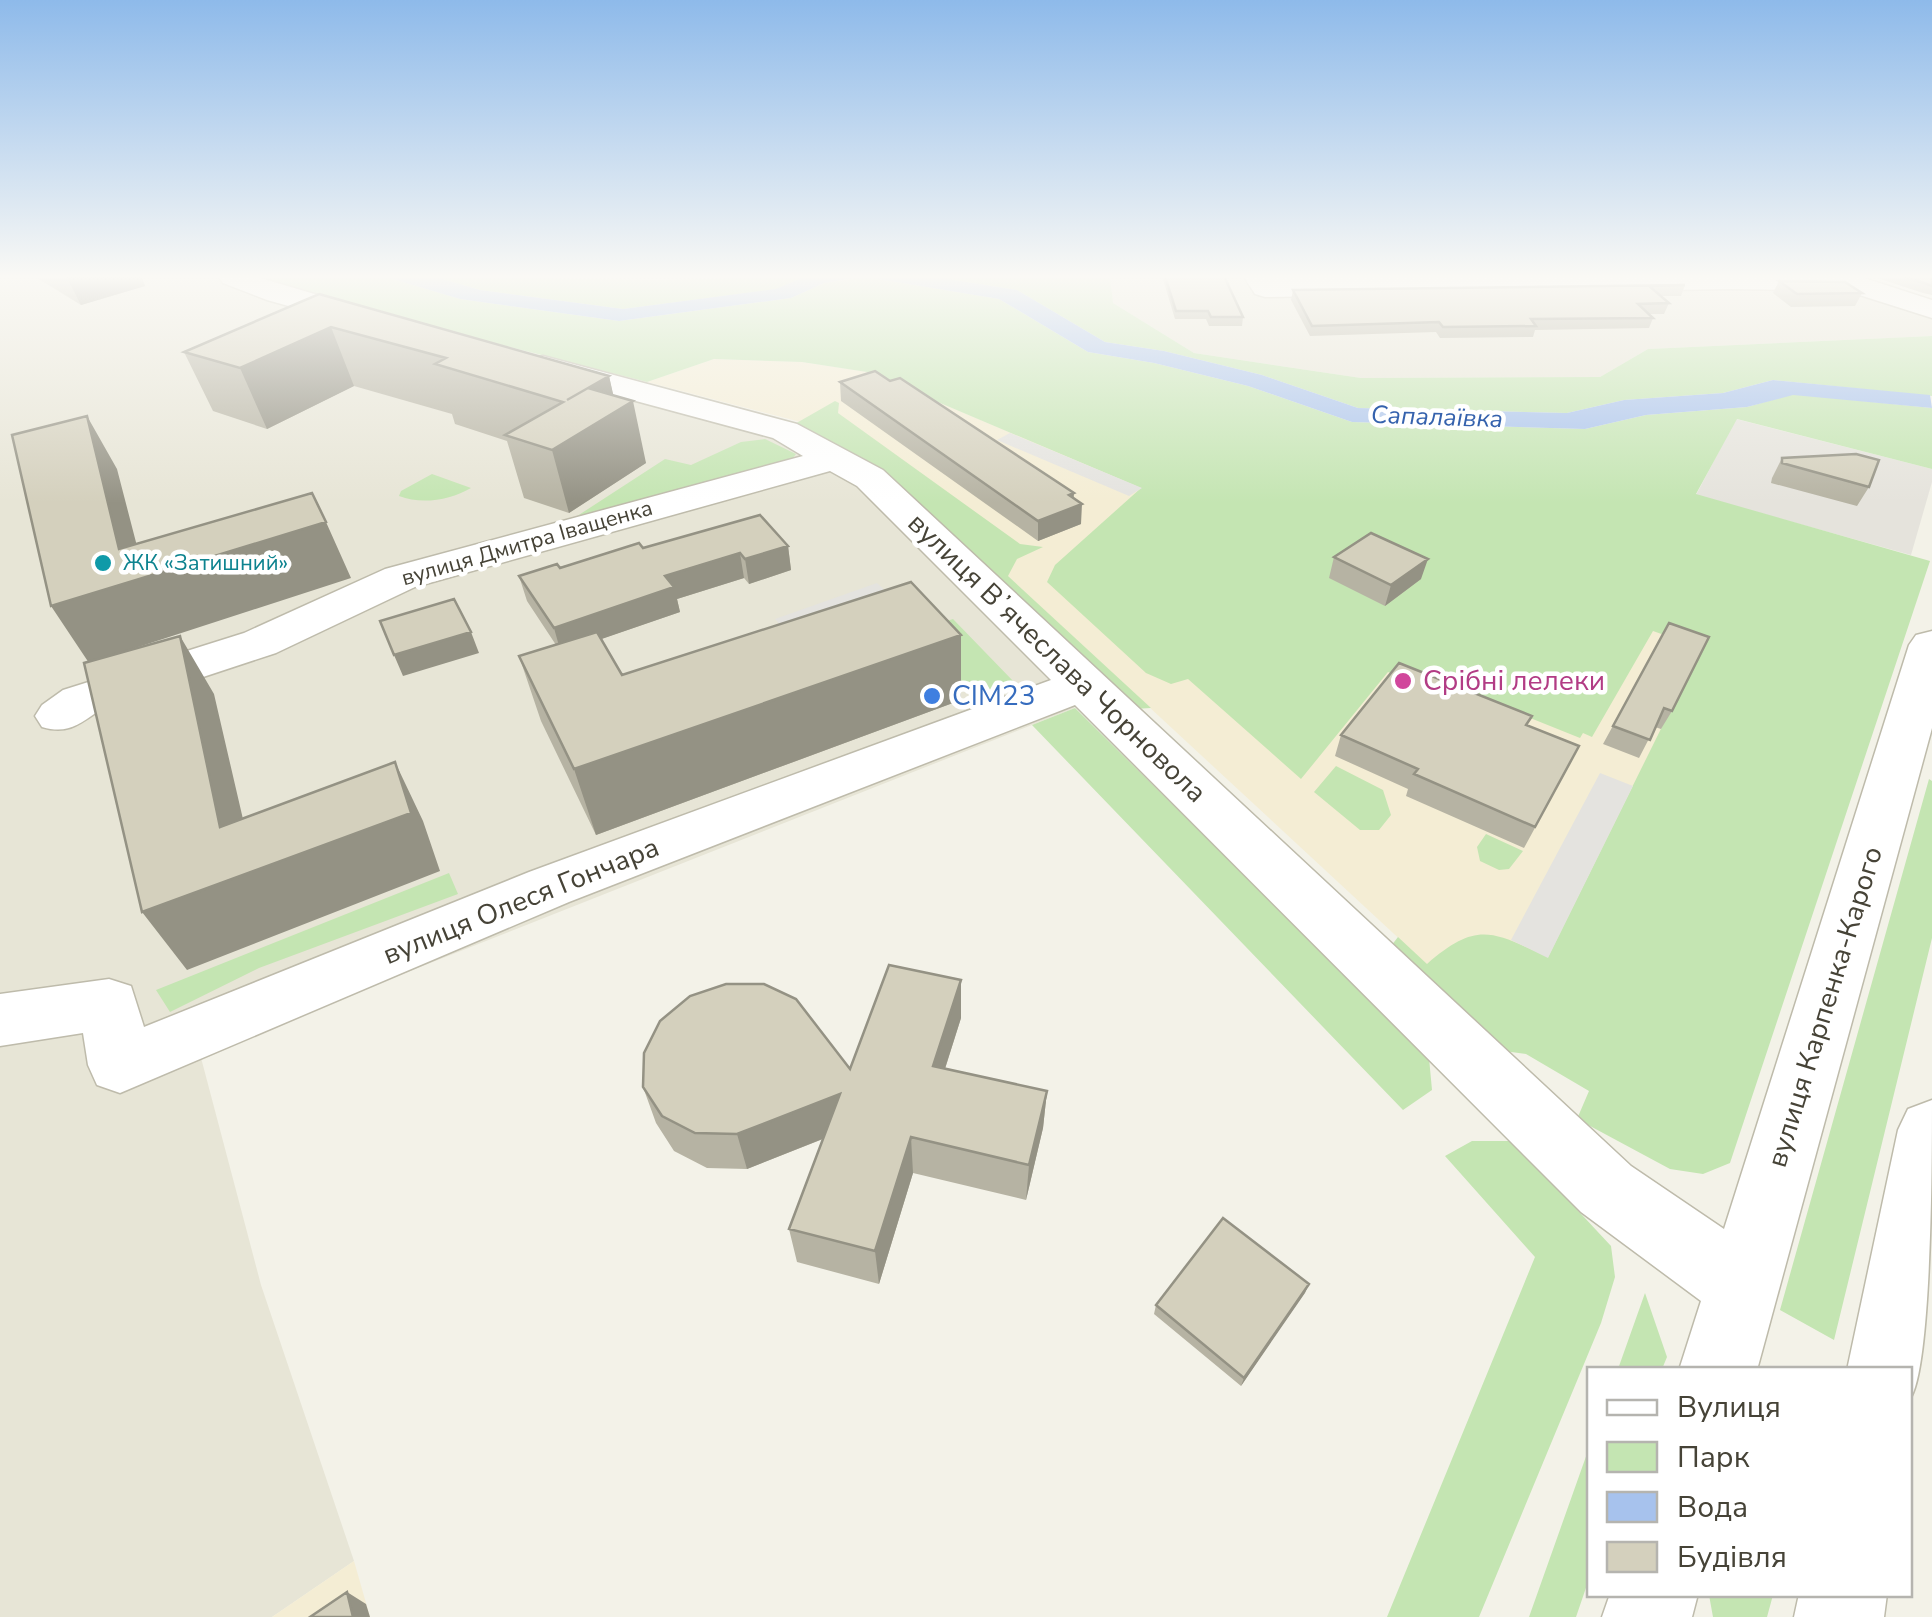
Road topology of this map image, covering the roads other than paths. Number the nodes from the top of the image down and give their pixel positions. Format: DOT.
graph roads {
  1 [pos="513,358"];
  2 [pos="836,458"];
  3 [pos="1932,645"];
  4 [pos="1086,684"];
  5 [pos="59,716"];
  6 [pos="1917,753"];
  7 [pos="0,1020"];
  8 [pos="1932,1130"];
  9 [pos="1742,1286"];
  10 [pos="1719,1367"];
  11 [pos="1887,1367"];
  1 -- 2 [label="street, вулиця Вʼячеслава Чорновола"];
  2 -- 4 [label="street, вулиця Вʼячеслава Чорновола"];
  2 -- 5 [label="street, вулиця Дмитра Іващенка"];
  3 -- 6 [label="street, вулиця Карпенка-Карого"];
  4 -- 7 [label="street, вулиця Олеся Гончара"];
  4 -- 9 [label="street, вулиця Вʼячеслава Чорновола"];
  6 -- 9 [label="street, вулиця Карпенка-Карого"];
  8 -- 11 [label="street"];
  9 -- 10 [label="street, вулиця Карпенка-Карого"];
}
